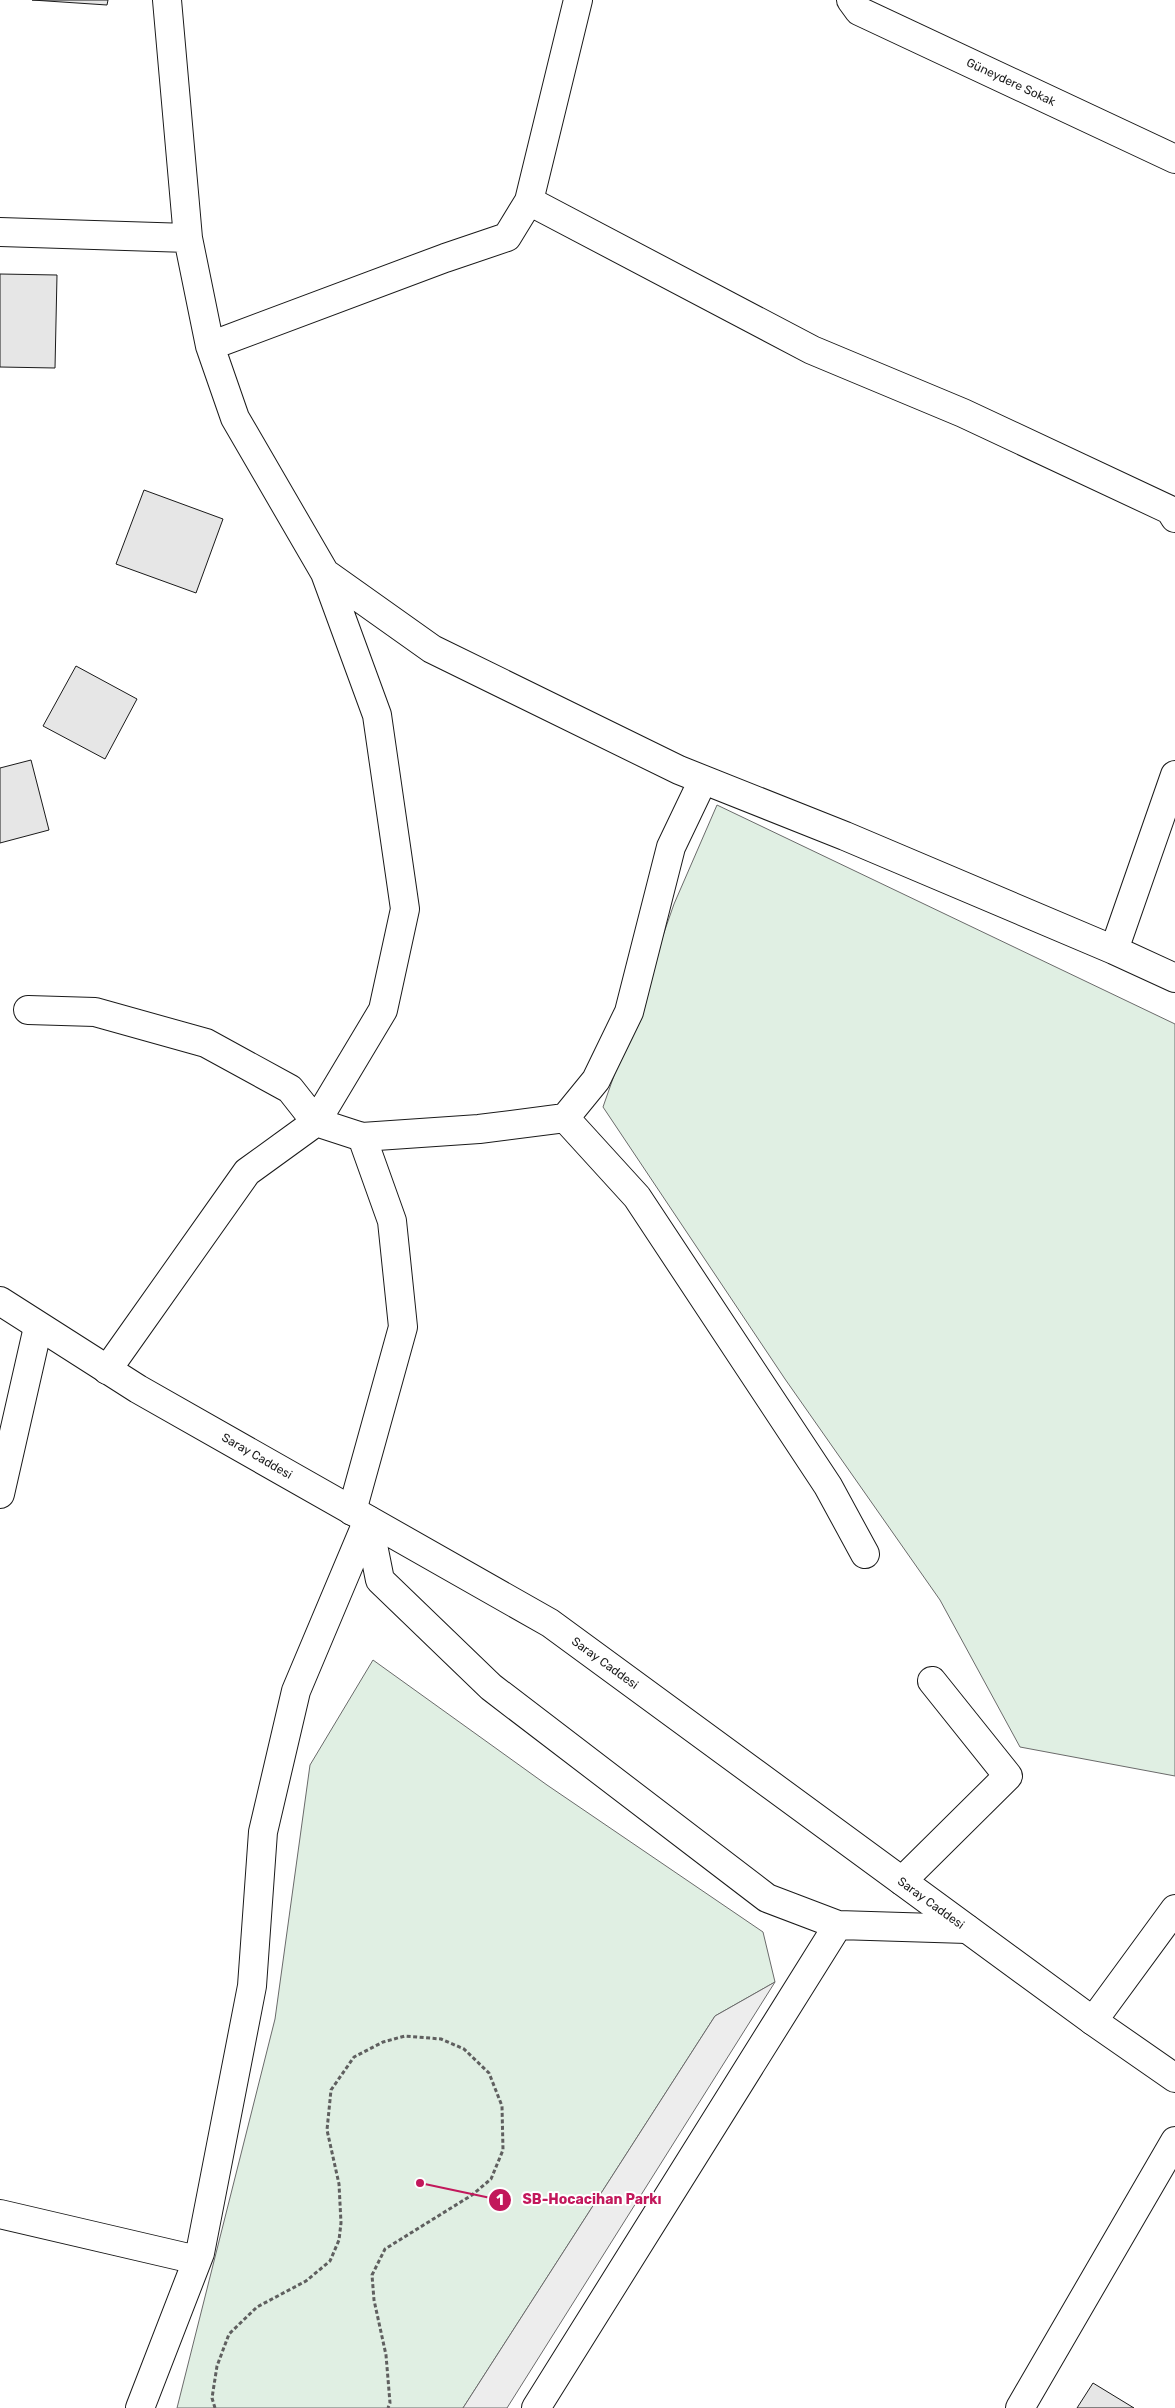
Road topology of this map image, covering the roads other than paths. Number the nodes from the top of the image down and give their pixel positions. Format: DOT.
graph roads {
  1 [pos="167,0"];
  2 [pos="578,0"];
  3 [pos="851,0"];
  4 [pos="1175,159"];
  5 [pos="529,201"];
  6 [pos="0,232"];
  7 [pos="188,238"];
  8 [pos="210,346"];
  9 [pos="1175,518"];
  10 [pos="325,573"];
  11 [pos="1175,775"];
  12 [pos="703,780"];
  13 [pos="1114,950"];
  14 [pos="1175,978"];
  15 [pos="28,1010"];
  16 [pos="565,1118"];
  17 [pos="316,1122"];
  18 [pos="362,1137"];
  19 [pos="0,1301"];
  20 [pos="38,1327"];
  21 [pos="107,1370"];
  22 [pos="0,1494"];
  23 [pos="360,1516"];
  24 [pos="865,1554"];
  25 [pos="932,1681"];
  26 [pos="902,1881"];
  27 [pos="1175,1909"];
  28 [pos="838,1924"];
  29 [pos="967,1929"];
  30 [pos="1093,2021"];
  31 [pos="1175,2078"];
  32 [pos="1175,2141"];
  33 [pos="0,2214"];
  34 [pos="197,2260"];
  35 [pos="140,2408"];
  36 [pos="536,2408"];
  37 [pos="1020,2408"];
  1 -- 7 [label="street"];
  2 -- 5 [label="street"];
  3 -- 4 [label="street, Güneydere Sokak"];
  5 -- 8 [label="street"];
  5 -- 9 [label="street"];
  6 -- 7 [label="street"];
  7 -- 8 [label="street"];
  8 -- 10 [label="street"];
  10 -- 12 [label="street"];
  10 -- 17 [label="street"];
  11 -- 13 [label="street"];
  12 -- 13 [label="street"];
  12 -- 16 [label="street"];
  13 -- 14 [label="street"];
  15 -- 17 [label="street"];
  16 -- 18 [label="street"];
  16 -- 24 [label="street"];
  17 -- 18 [label="street"];
  17 -- 21 [label="street"];
  18 -- 23 [label="street"];
  19 -- 20 [label="street, Saray Caddesi"];
  20 -- 21 [label="street, Saray Caddesi"];
  20 -- 22 [label="street"];
  21 -- 23 [label="street, Saray Caddesi"];
  23 -- 26 [label="street, Saray Caddesi"];
  23 -- 28 [label="street"];
  23 -- 34 [label="street"];
  25 -- 26 [label="street"];
  26 -- 29 [label="street, Saray Caddesi"];
  27 -- 30 [label="street"];
  28 -- 29 [label="street"];
  28 -- 36 [label="street"];
  29 -- 30 [label="street, Saray Caddesi"];
  30 -- 31 [label="street, Saray Caddesi"];
  32 -- 37 [label="street"];
  33 -- 34 [label="street"];
  34 -- 35 [label="street"];
}
